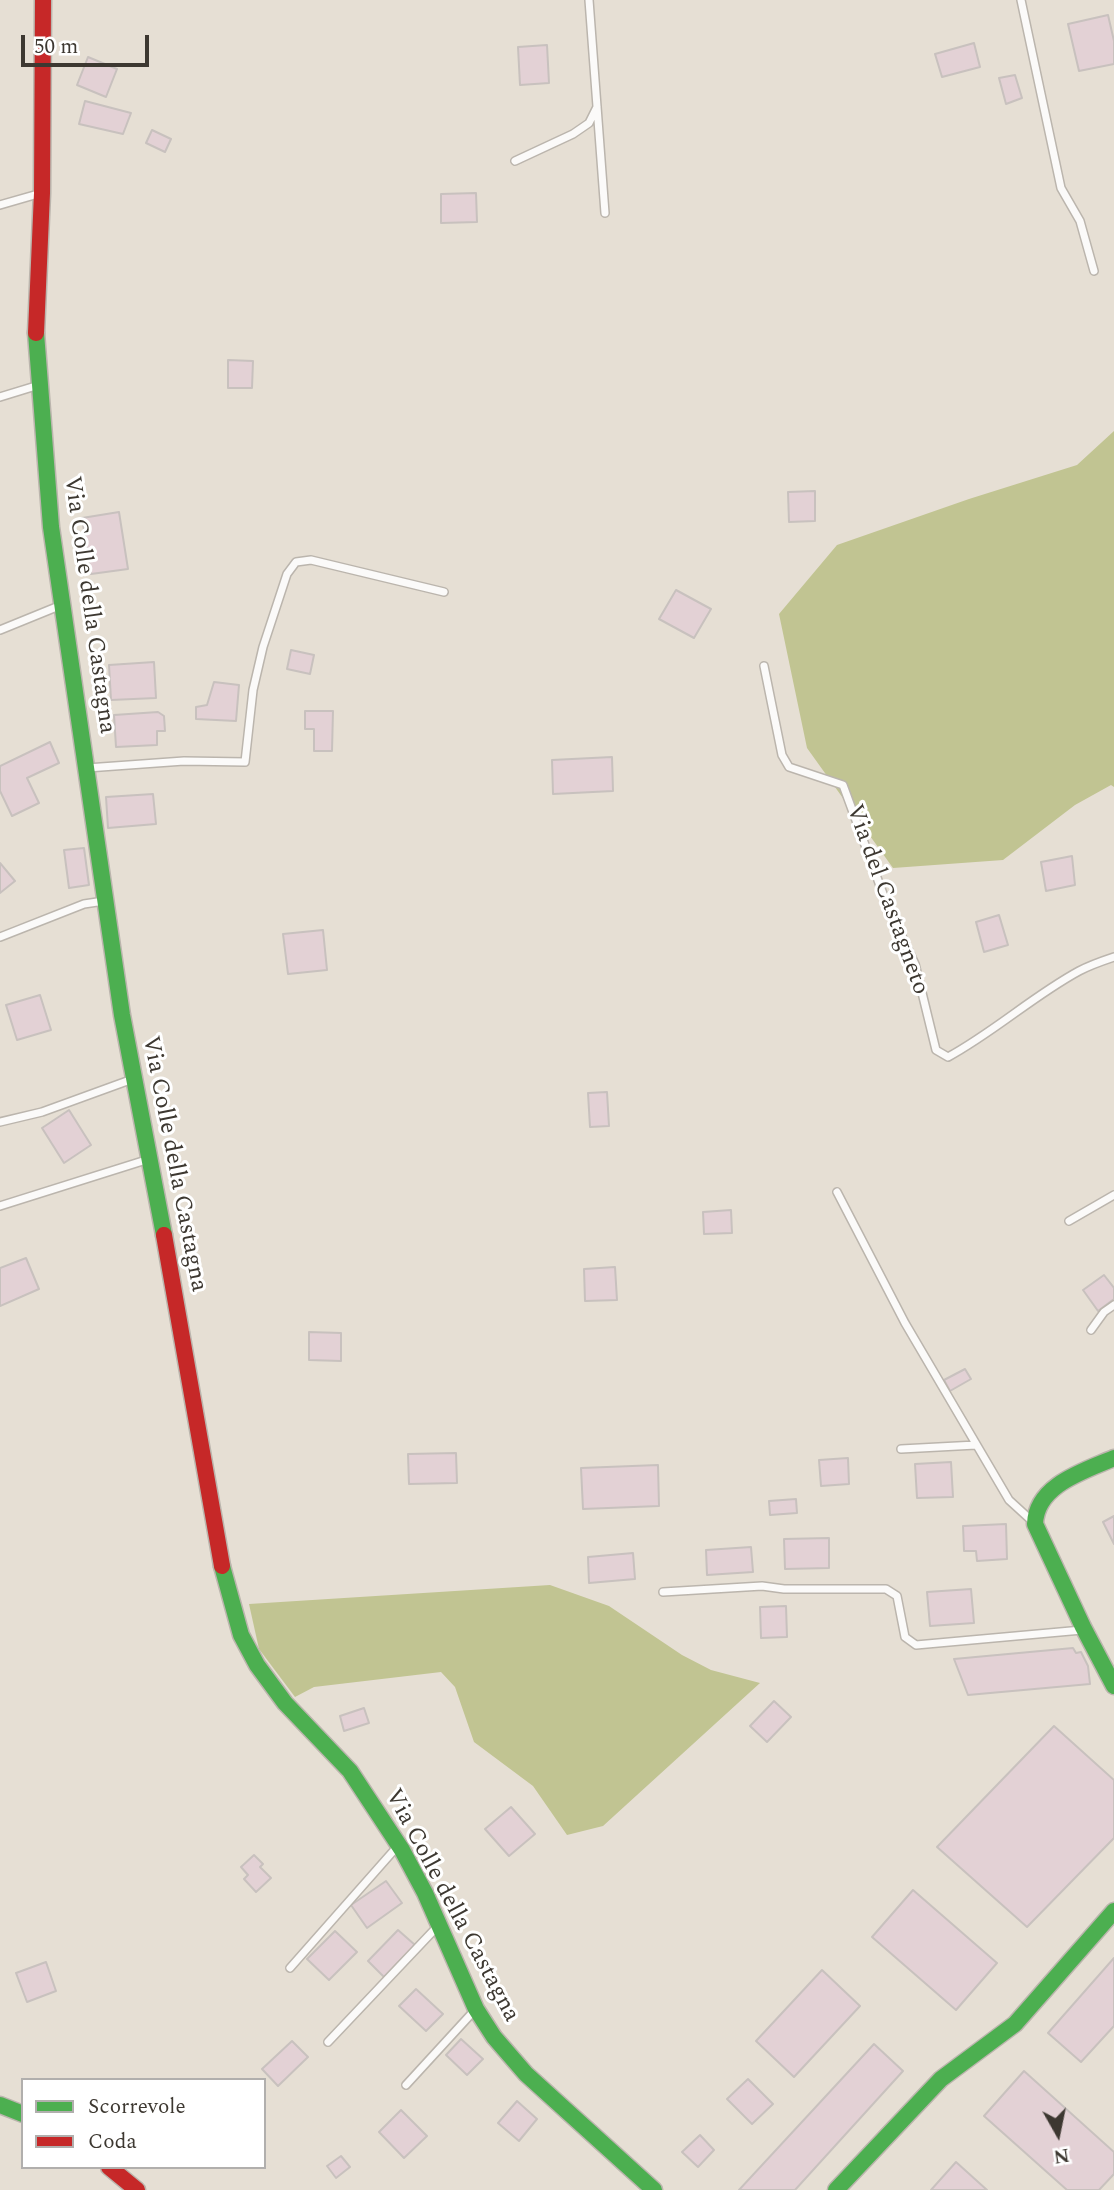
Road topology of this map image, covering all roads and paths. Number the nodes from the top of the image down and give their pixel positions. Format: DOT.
graph roads {
  1 [pos="43,0"];
  2 [pos="589,0"];
  3 [pos="1021,0"];
  4 [pos="597,105"];
  5 [pos="515,160"];
  6 [pos="42,193"];
  7 [pos="0,205"];
  8 [pos="606,213"];
  9 [pos="1094,271"];
  10 [pos="40,385"];
  11 [pos="0,397"];
  12 [pos="444,592"];
  13 [pos="63,605"];
  14 [pos="0,631"];
  15 [pos="764,666"];
  16 [pos="86,768"];
  17 [pos="104,900"];
  18 [pos="0,937"];
  19 [pos="1114,957"];
  20 [pos="134,1079"];
  21 [pos="0,1122"];
  22 [pos="150,1159"];
  23 [pos="837,1192"];
  24 [pos="1114,1195"];
  25 [pos="0,1206"];
  26 [pos="1069,1221"];
  27 [pos="1114,1305"];
  28 [pos="1091,1330"];
  29 [pos="976,1445"];
  30 [pos="901,1449"];
  31 [pos="1114,1458"];
  32 [pos="1035,1524"];
  33 [pos="663,1592"];
  34 [pos="1086,1630"];
  35 [pos="1114,1686"];
  36 [pos="399,1845"];
  37 [pos="1114,1911"];
  38 [pos="439,1925"];
  39 [pos="290,1968"];
  40 [pos="476,2009"];
  41 [pos="328,2042"];
  42 [pos="405,2085"];
  43 [pos="0,2105"];
  44 [pos="21,2113"];
  45 [pos="111,2169"];
  46 [pos="137,2190"];
  47 [pos="654,2190"];
  48 [pos="836,2190"];
  1 -- 6 [label="street, Via Colle della Castagna"];
  2 -- 4 [label="lane"];
  3 -- 9 [label="lane"];
  4 -- 5 [label="lane"];
  4 -- 8 [label="lane"];
  6 -- 7 [label="lane"];
  6 -- 10 [label="street, Via Colle della Castagna"];
  10 -- 11 [label="lane"];
  10 -- 13 [label="street, Via Colle della Castagna"];
  12 -- 16 [label="lane"];
  13 -- 14 [label="lane"];
  13 -- 16 [label="street, Via Colle della Castagna"];
  15 -- 19 [label="lane, Via del Castagneto"];
  16 -- 17 [label="street, Via Colle della Castagna"];
  17 -- 18 [label="lane"];
  17 -- 20 [label="street, Via Colle della Castagna"];
  20 -- 21 [label="lane"];
  20 -- 22 [label="street, Via Colle della Castagna"];
  22 -- 25 [label="lane"];
  22 -- 36 [label="street, Via Colle della Castagna"];
  23 -- 29 [label="lane"];
  24 -- 26 [label="lane"];
  27 -- 28 [label="lane"];
  29 -- 30 [label="lane"];
  29 -- 32 [label="lane"];
  31 -- 32 [label="street"];
  32 -- 34 [label="street"];
  33 -- 34 [label="lane"];
  34 -- 35 [label="street"];
  36 -- 38 [label="street, Via Colle della Castagna"];
  36 -- 39 [label="lane"];
  37 -- 48 [label="street"];
  38 -- 40 [label="street, Via Colle della Castagna"];
  38 -- 41 [label="lane"];
  40 -- 42 [label="lane"];
  40 -- 47 [label="street, Via Colle della Castagna"];
  43 -- 44 [label="street"];
  45 -- 46 [label="street"];
}
